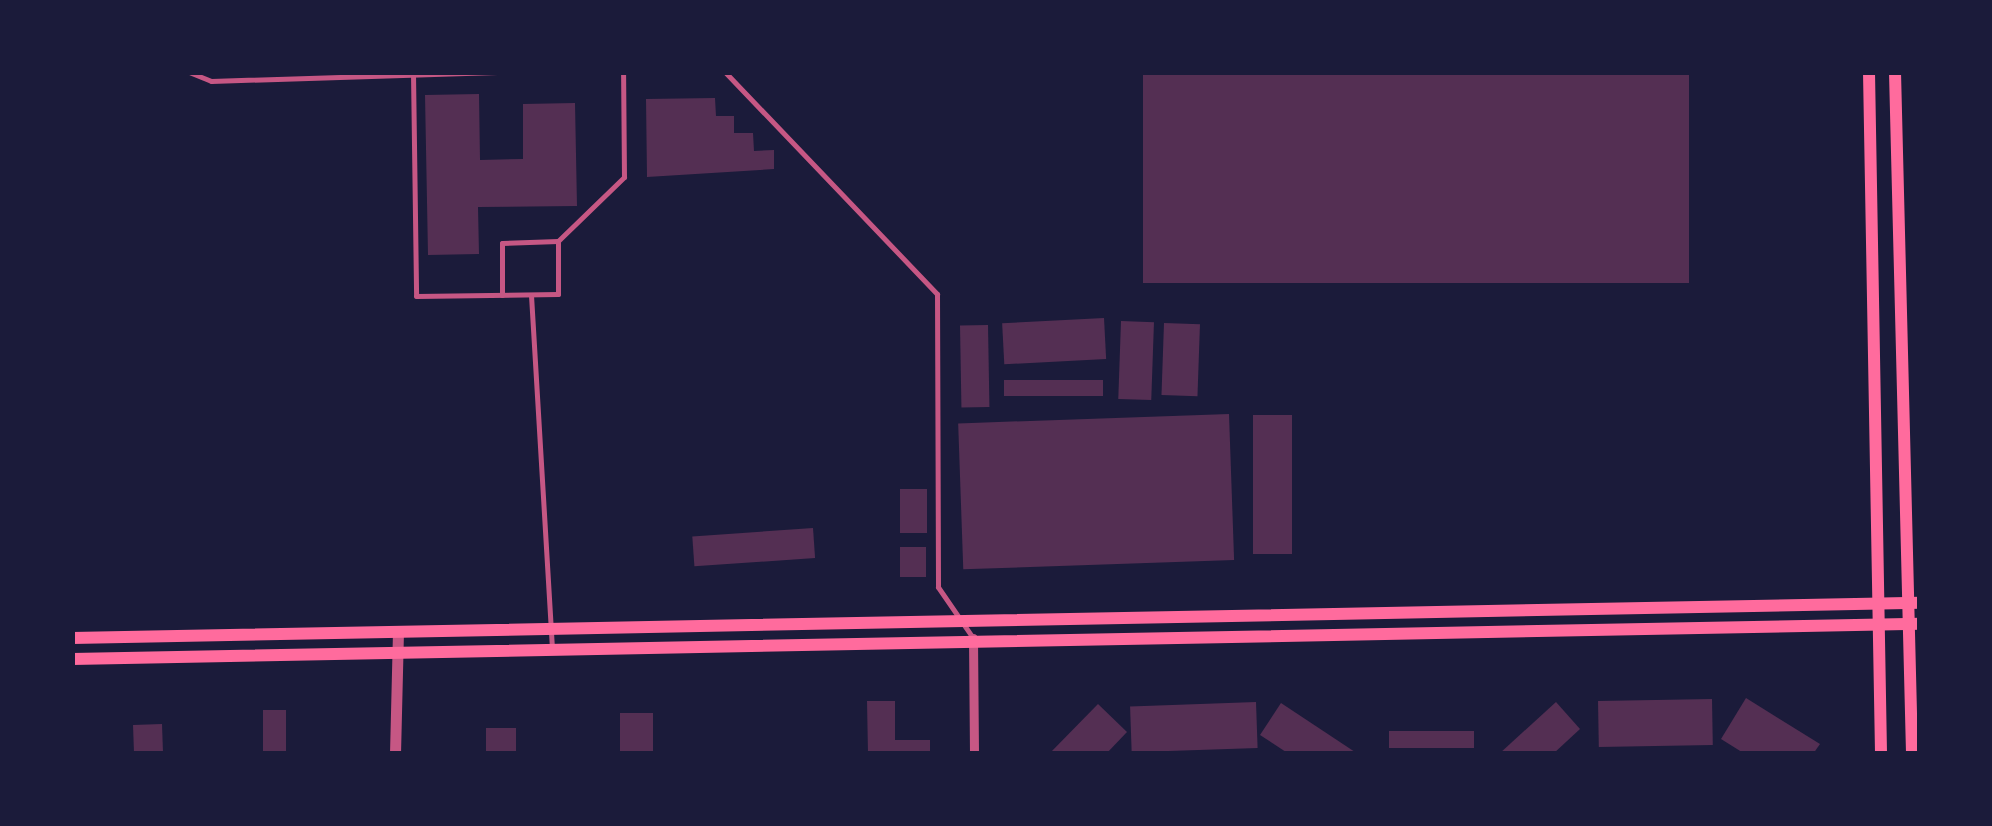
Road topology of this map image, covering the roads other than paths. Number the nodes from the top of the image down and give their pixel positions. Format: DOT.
graph roads {
  1 [pos="189,72"];
  2 [pos="505,72"];
  3 [pos="623,72"];
  4 [pos="724,72"];
  5 [pos="1869,72"];
  6 [pos="1894,72"];
  7 [pos="413,74"];
  8 [pos="295,75"];
  9 [pos="558,241"];
  10 [pos="531,295"];
  11 [pos="502,296"];
  12 [pos="1880,602"];
  13 [pos="1914,602"];
  14 [pos="960,618"];
  15 [pos="1880,624"];
  16 [pos="1914,624"];
  17 [pos="550,628"];
  18 [pos="398,631"];
  19 [pos="72,638"];
  20 [pos="973,638"];
  21 [pos="1920,639"];
  22 [pos="552,650"];
  23 [pos="398,655"];
  24 [pos="72,659"];
  25 [pos="396,754"];
  26 [pos="974,754"];
  27 [pos="1881,754"];
  28 [pos="1912,754"];
  1 -- 8 [label="lane"];
  2 -- 7 [label="lane"];
  3 -- 9 [label="lane"];
  4 -- 14 [label="lane"];
  5 -- 12 [label="main road"];
  6 -- 13 [label="main road"];
  7 -- 8 [label="lane"];
  7 -- 11 [label="lane"];
  9 -- 10 [label="lane"];
  9 -- 11 [label="lane"];
  10 -- 11 [label="lane"];
  10 -- 17 [label="lane"];
  12 -- 13 [label="main road"];
  12 -- 14 [label="main road"];
  12 -- 15 [label="main road"];
  13 -- 16 [label="main road"];
  14 -- 17 [label="main road"];
  14 -- 20 [label="lane"];
  15 -- 16 [label="main road"];
  15 -- 20 [label="main road"];
  15 -- 27 [label="main road"];
  16 -- 21 [label="street"];
  16 -- 28 [label="main road"];
  17 -- 18 [label="main road"];
  17 -- 22 [label="lane"];
  18 -- 19 [label="main road"];
  18 -- 23 [label="street"];
  20 -- 22 [label="main road"];
  20 -- 26 [label="street"];
  22 -- 23 [label="main road"];
  23 -- 24 [label="main road"];
  23 -- 25 [label="street"];
}
